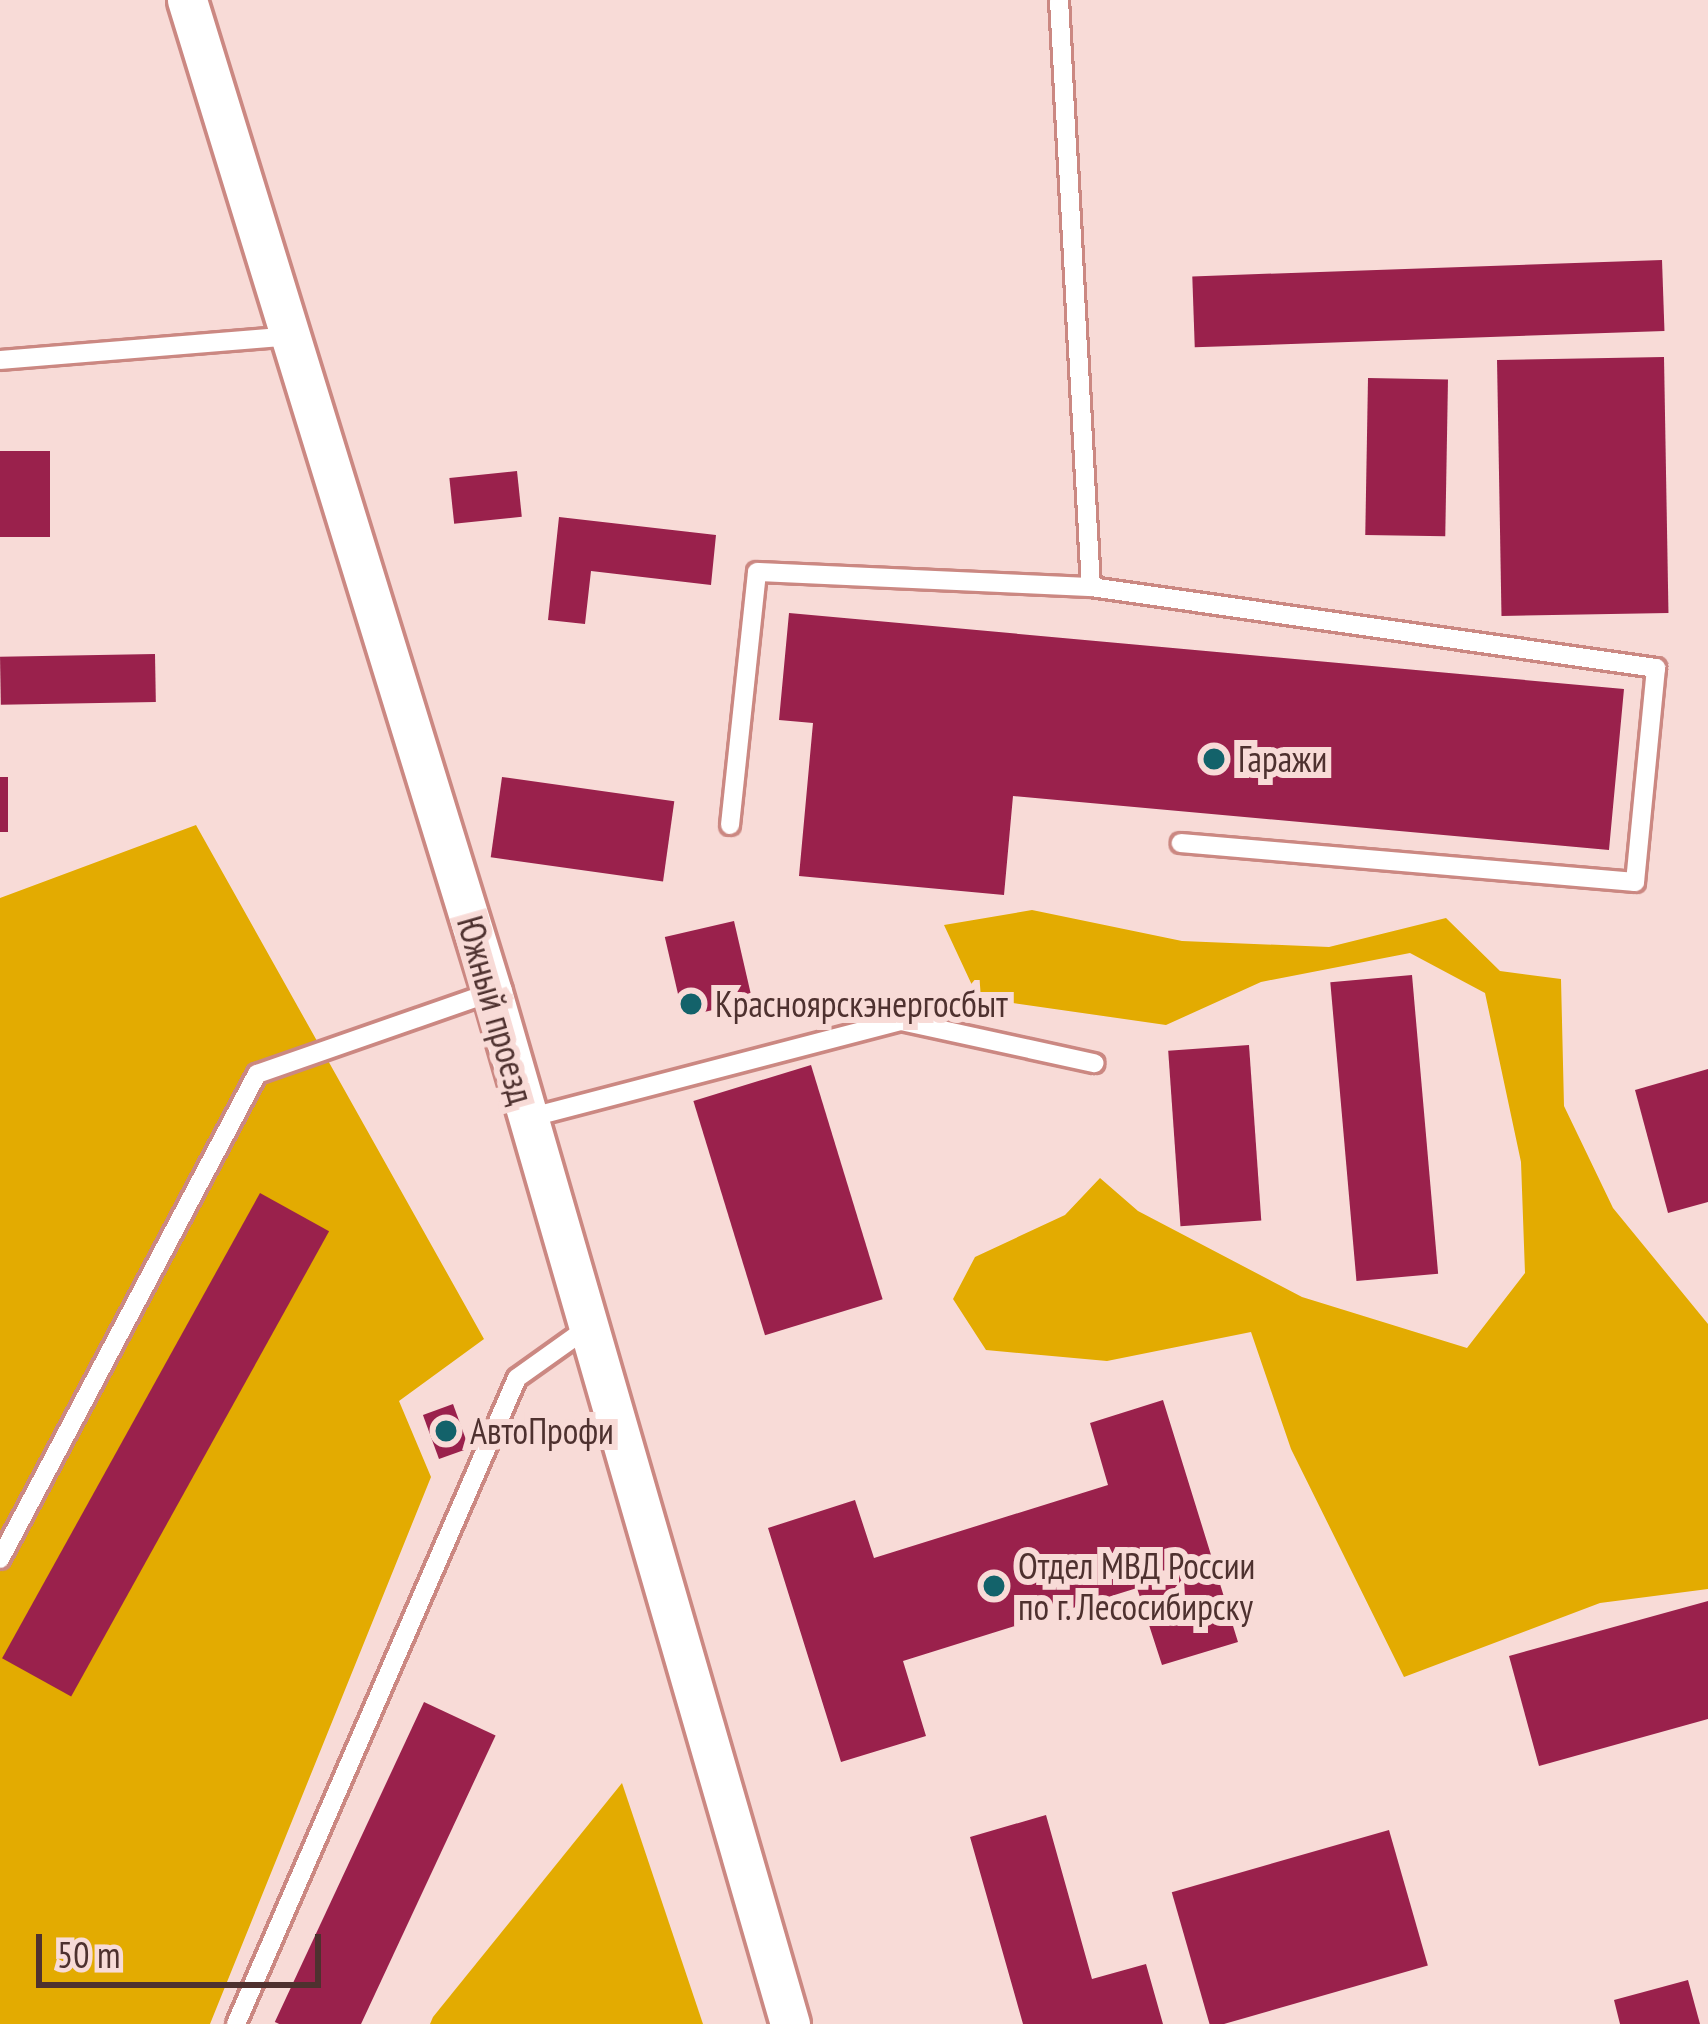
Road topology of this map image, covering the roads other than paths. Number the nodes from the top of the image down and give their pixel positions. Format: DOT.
graph roads {
  1 [pos="187,0"];
  2 [pos="1058,0"];
  3 [pos="293,336"];
  4 [pos="0,360"];
  5 [pos="1091,587"];
  6 [pos="730,825"];
  7 [pos="1181,844"];
  8 [pos="492,992"];
  9 [pos="1094,1063"];
  10 [pos="528,1118"];
  11 [pos="587,1328"];
  12 [pos="0,1559"];
  13 [pos="236,2024"];
  14 [pos="790,2024"];
  1 -- 3 [label="street, Южный проезд"];
  2 -- 5 [label="lane"];
  3 -- 4 [label="lane"];
  3 -- 8 [label="street, Южный проезд"];
  5 -- 6 [label="lane"];
  5 -- 7 [label="lane"];
  8 -- 10 [label="street, Южный проезд"];
  8 -- 12 [label="lane"];
  9 -- 10 [label="lane"];
  10 -- 11 [label="street, Южный проезд"];
  11 -- 13 [label="lane"];
  11 -- 14 [label="street, Южный проезд"];
}
